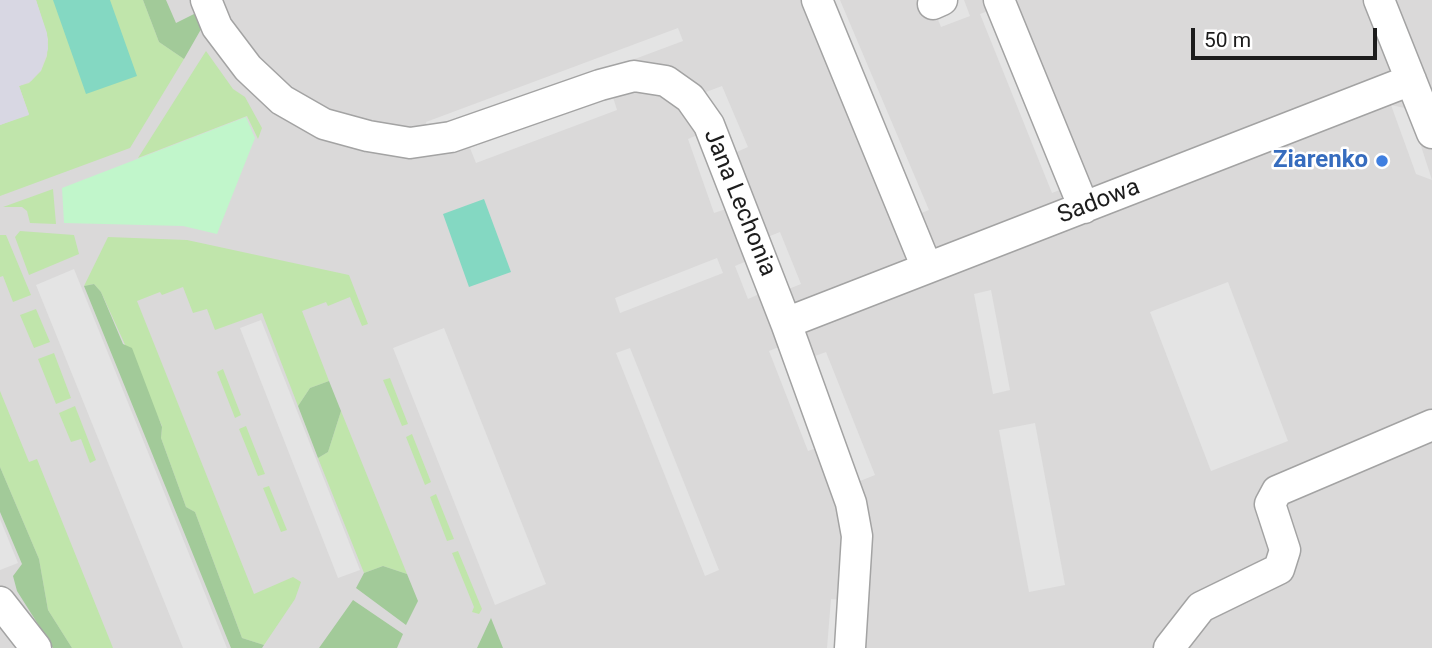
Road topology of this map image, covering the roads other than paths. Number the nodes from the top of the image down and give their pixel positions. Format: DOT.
graph roads {
  1 [pos="206,0"];
  2 [pos="817,0"];
  3 [pos="999,0"];
  4 [pos="1379,0"];
  5 [pos="1411,80"];
  6 [pos="1432,133"];
  7 [pos="1084,208"];
  8 [pos="927,268"];
  9 [pos="786,323"];
  10 [pos="1432,425"];
  11 [pos="0,602"];
  12 [pos="36,648"];
  13 [pos="850,648"];
  14 [pos="1170,648"];
  1 -- 9 [label="street, Jana Lechonia"];
  2 -- 8 [label="street"];
  3 -- 7 [label="street"];
  4 -- 5 [label="street"];
  5 -- 6 [label="street"];
  5 -- 7 [label="street, Sadowa"];
  7 -- 8 [label="street, Sadowa"];
  8 -- 9 [label="street, Sadowa"];
  9 -- 13 [label="street, Jana Lechonia"];
  10 -- 14 [label="street"];
  11 -- 12 [label="street"];
}
